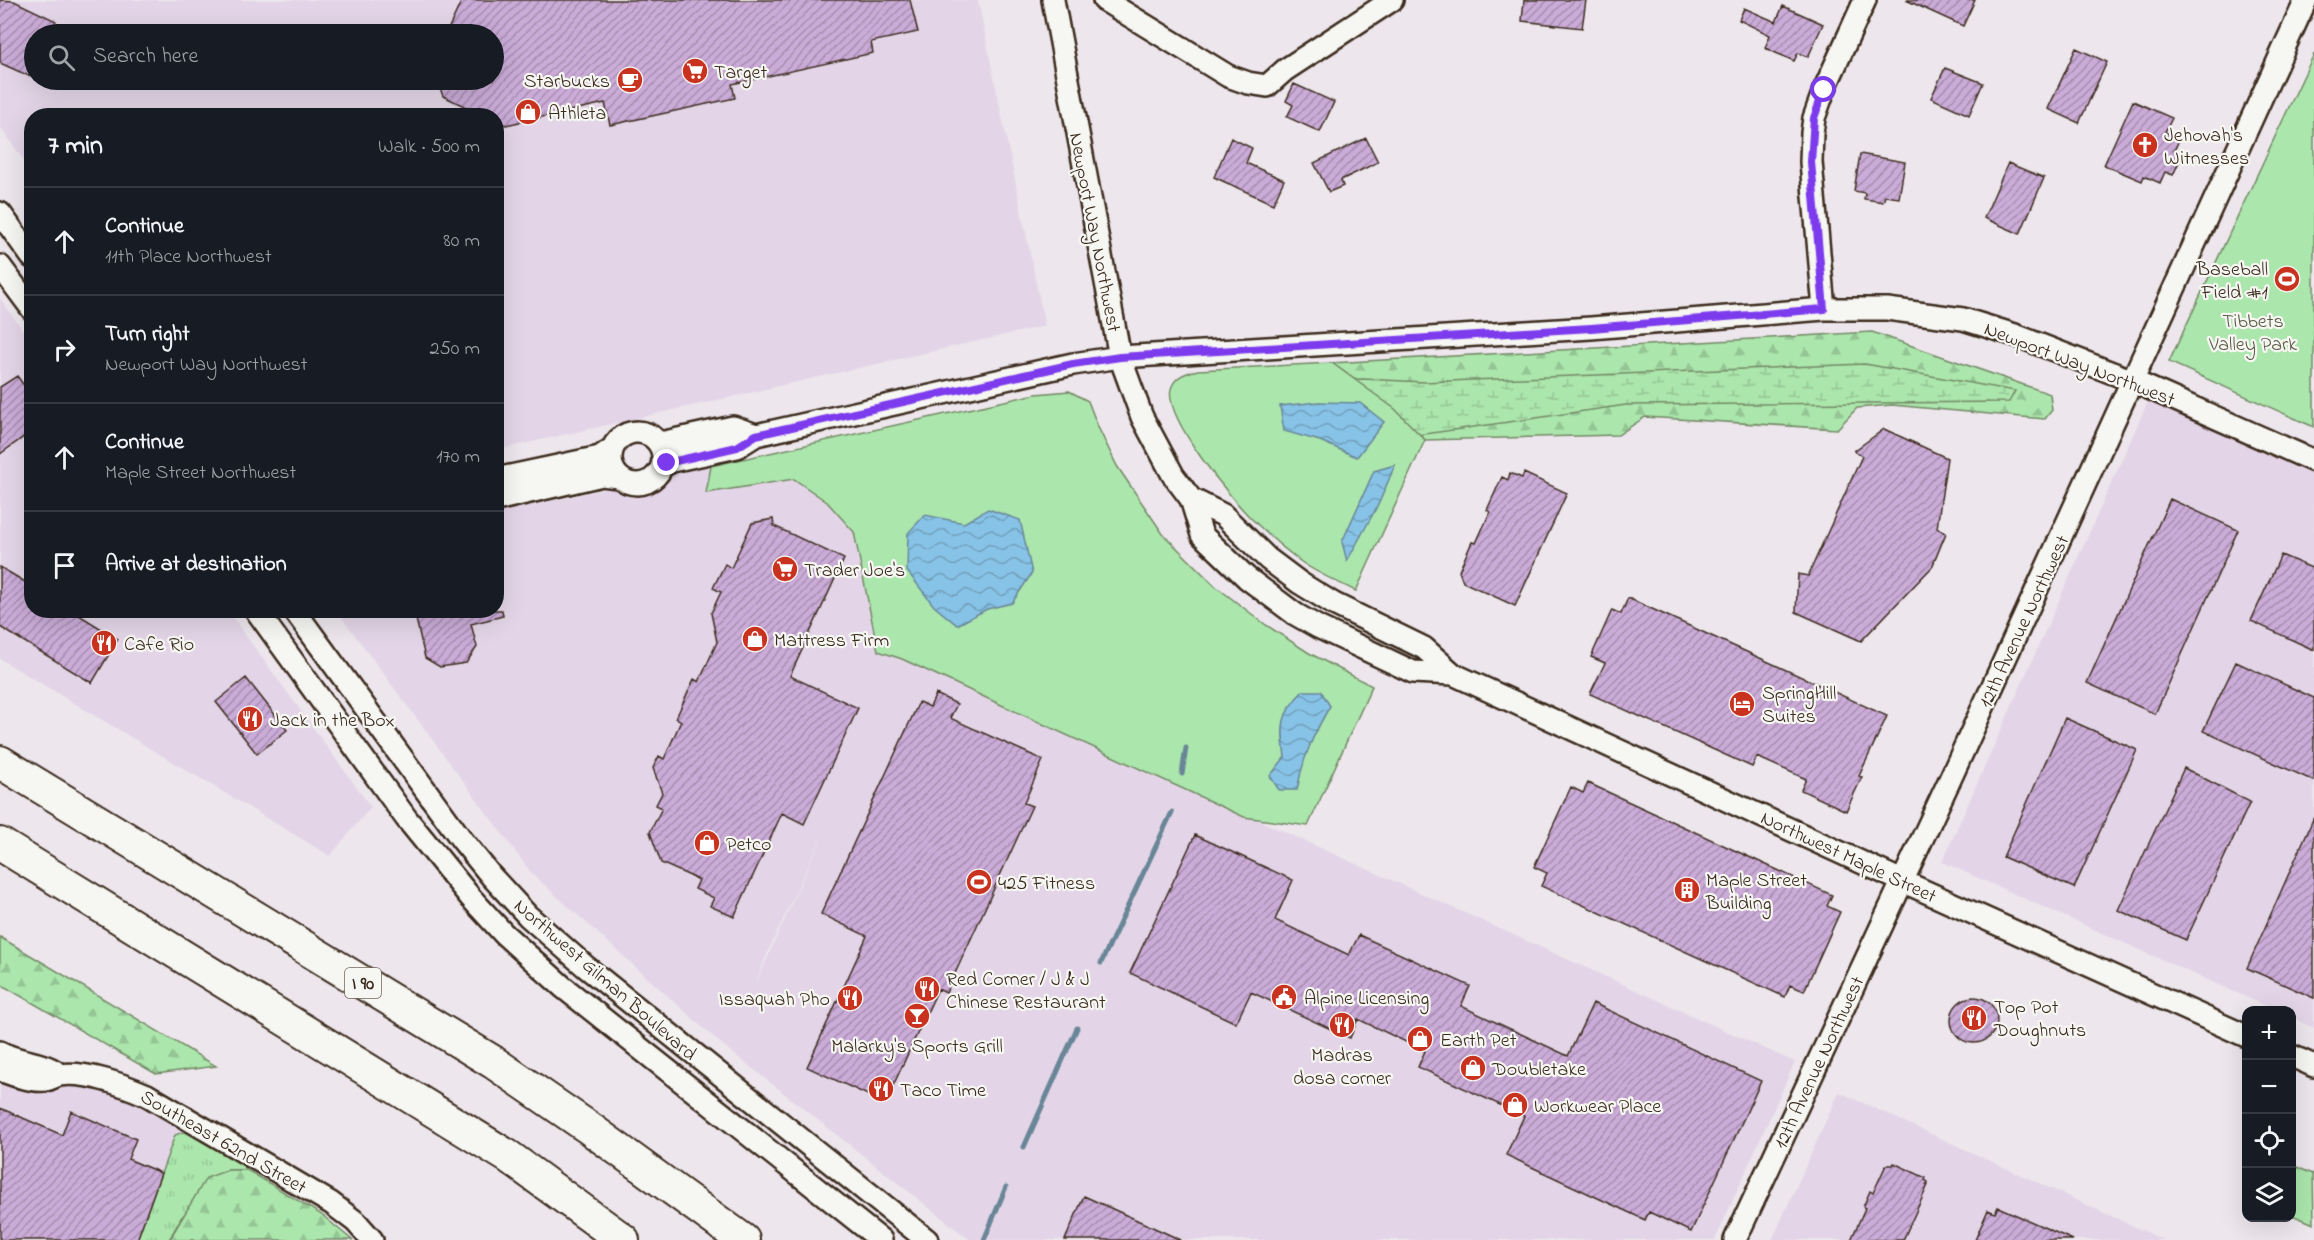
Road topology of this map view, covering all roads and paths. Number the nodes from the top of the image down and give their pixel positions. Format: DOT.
graph roads {
  1 [pos="1053,0"];
  2 [pos="1104,0"];
  3 [pos="1392,0"];
  4 [pos="1865,0"];
  5 [pos="2306,0"];
  6 [pos="0,213"];
  7 [pos="24,246"];
  8 [pos="0,266"];
  9 [pos="24,298"];
  10 [pos="1824,309"];
  11 [pos="1120,357"];
  12 [pos="2133,381"];
  13 [pos="756,435"];
  14 [pos="658,442"];
  15 [pos="613,448"];
  16 [pos="2314,460"];
  17 [pos="662,466"];
  18 [pos="504,477"];
  19 [pos="618,477"];
  20 [pos="504,498"];
  21 [pos="1191,499"];
  22 [pos="263,618"];
  23 [pos="292,618"];
  24 [pos="303,618"];
  25 [pos="273,633"];
  26 [pos="1452,674"];
  27 [pos="0,762"];
  28 [pos="0,844"];
  29 [pos="1902,881"];
  30 [pos="2242,1034"];
  31 [pos="0,1052"];
  32 [pos="2296,1058"];
  33 [pos="2314,1066"];
  34 [pos="0,1070"];
  35 [pos="60,1075"];
  36 [pos="372,1240"];
  37 [pos="623,1240"];
  38 [pos="741,1240"];
  39 [pos="881,1240"];
  40 [pos="927,1240"];
  41 [pos="1734,1240"];
  1 -- 11 [label="street, Newport Way Northwest"];
  2 -- 3 [label="street"];
  4 -- 10 [label="street"];
  5 -- 12 [label="street, 12th Avenue Northwest"];
  6 -- 7 [label="street"];
  8 -- 9 [label="street"];
  10 -- 11 [label="street, Newport Way Northwest"];
  10 -- 12 [label="street, Newport Way Northwest"];
  11 -- 13 [label="street"];
  11 -- 21 [label="street, Northwest Maple Street"];
  12 -- 16 [label="street, Newport Way Northwest"];
  12 -- 29 [label="street, 12th Avenue Northwest"];
  13 -- 14 [label="street"];
  13 -- 17 [label="street"];
  14 -- 15 [label="street"];
  14 -- 17 [label="street"];
  15 -- 18 [label="street"];
  15 -- 19 [label="street"];
  17 -- 19 [label="street"];
  19 -- 20 [label="street"];
  21 -- 26 [label="street, Northwest Maple Street"];
  21 -- 26 [label="street, Northwest Maple Street"];
  22 -- 25 [label="street, Northwest Gilman Boulevard"];
  23 -- 25 [label="street"];
  24 -- 40 [label="street, Northwest Gilman Boulevard"];
  25 -- 39 [label="street, Northwest Gilman Boulevard"];
  26 -- 29 [label="street, Northwest Maple Street"];
  27 -- 38 [label="highway, I 90"];
  28 -- 37 [label="highway"];
  29 -- 30 [label="street, Northwest Maple Street"];
  29 -- 41 [label="street, 12th Avenue Northwest"];
  31 -- 35 [label="street, Southeast 62nd Street"];
  32 -- 33 [label="street"];
  34 -- 35 [label="street, Southeast 62nd Street"];
  35 -- 36 [label="street, Southeast 62nd Street"];
}
